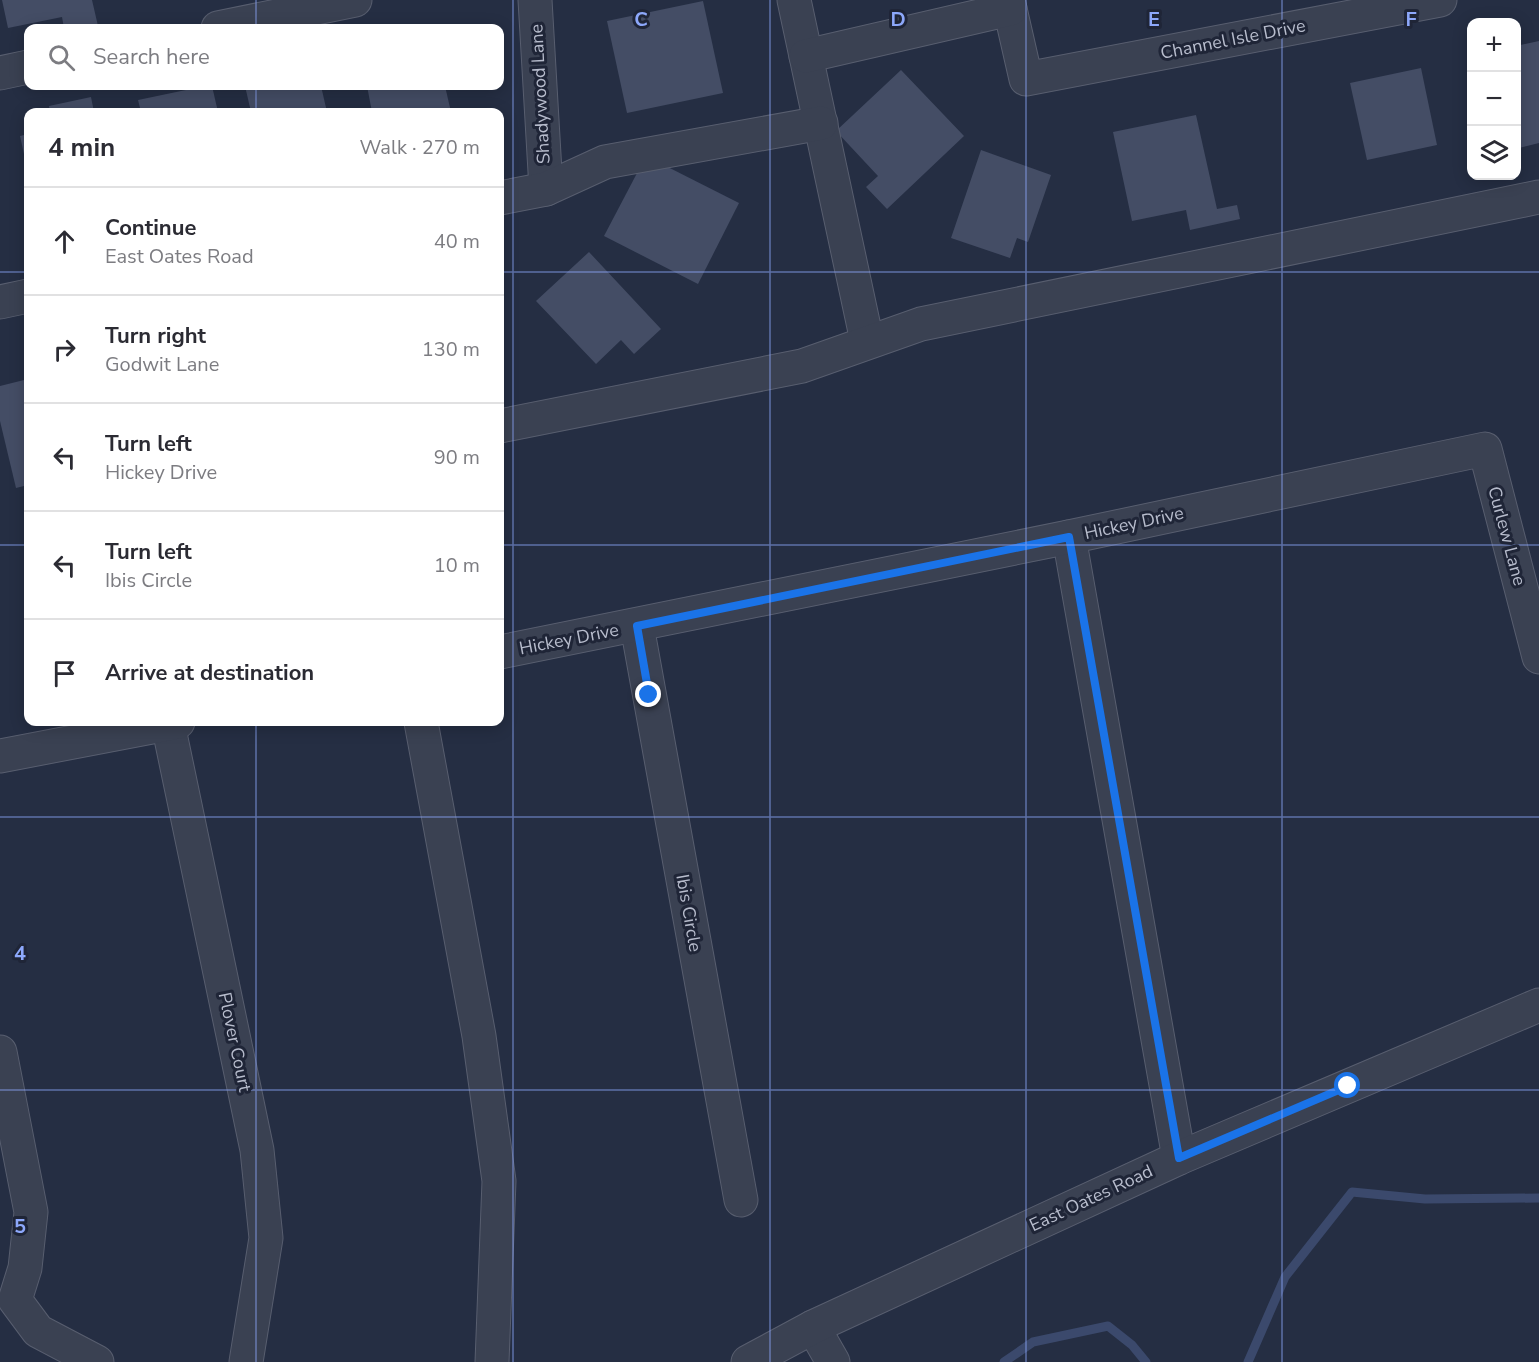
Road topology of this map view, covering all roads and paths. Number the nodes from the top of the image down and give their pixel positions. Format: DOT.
graph roads {
  1 [pos="355,0"];
  2 [pos="535,0"];
  3 [pos="794,0"];
  4 [pos="1440,0"];
  5 [pos="1009,5"];
  6 [pos="238,24"];
  7 [pos="806,56"];
  8 [pos="24,68"];
  9 [pos="0,73"];
  10 [pos="820,123"];
  11 [pos="546,189"];
  12 [pos="504,197"];
  13 [pos="1539,197"];
  14 [pos="24,297"];
  15 [pos="0,302"];
  16 [pos="867,341"];
  17 [pos="504,425"];
  18 [pos="1485,449"];
  19 [pos="1069,537"];
  20 [pos="637,626"];
  21 [pos="504,651"];
  22 [pos="1539,657"];
  23 [pos="157,726"];
  24 [pos="174,726"];
  25 [pos="422,726"];
  26 [pos="0,756"];
  27 [pos="1539,1005"];
  28 [pos="0,1052"];
  29 [pos="1179,1158"];
  30 [pos="741,1200"];
  31 [pos="813,1326"];
  32 [pos="760,1359"];
  33 [pos="97,1362"];
  34 [pos="246,1362"];
  35 [pos="492,1362"];
  36 [pos="833,1362"];
  1 -- 6 [label="street"];
  2 -- 11 [label="street, Shadywood Lane"];
  3 -- 7 [label="street"];
  4 -- 5 [label="street, Channel Isle Drive"];
  5 -- 7 [label="street"];
  7 -- 10 [label="street"];
  8 -- 9 [label="street"];
  10 -- 11 [label="street"];
  10 -- 16 [label="street"];
  11 -- 12 [label="street"];
  13 -- 16 [label="street"];
  14 -- 15 [label="street"];
  16 -- 17 [label="street"];
  18 -- 19 [label="street, Hickey Drive"];
  18 -- 22 [label="street, Curlew Lane"];
  19 -- 20 [label="street, Hickey Drive"];
  19 -- 29 [label="street"];
  20 -- 21 [label="street, Hickey Drive"];
  20 -- 30 [label="street, Ibis Circle"];
  23 -- 26 [label="street"];
  24 -- 34 [label="street, Plover Court"];
  25 -- 35 [label="street"];
  27 -- 29 [label="street, East Oates Road"];
  28 -- 33 [label="street"];
  29 -- 31 [label="street, East Oates Road"];
  31 -- 32 [label="street, East Oates Road"];
  31 -- 36 [label="street"];
}
